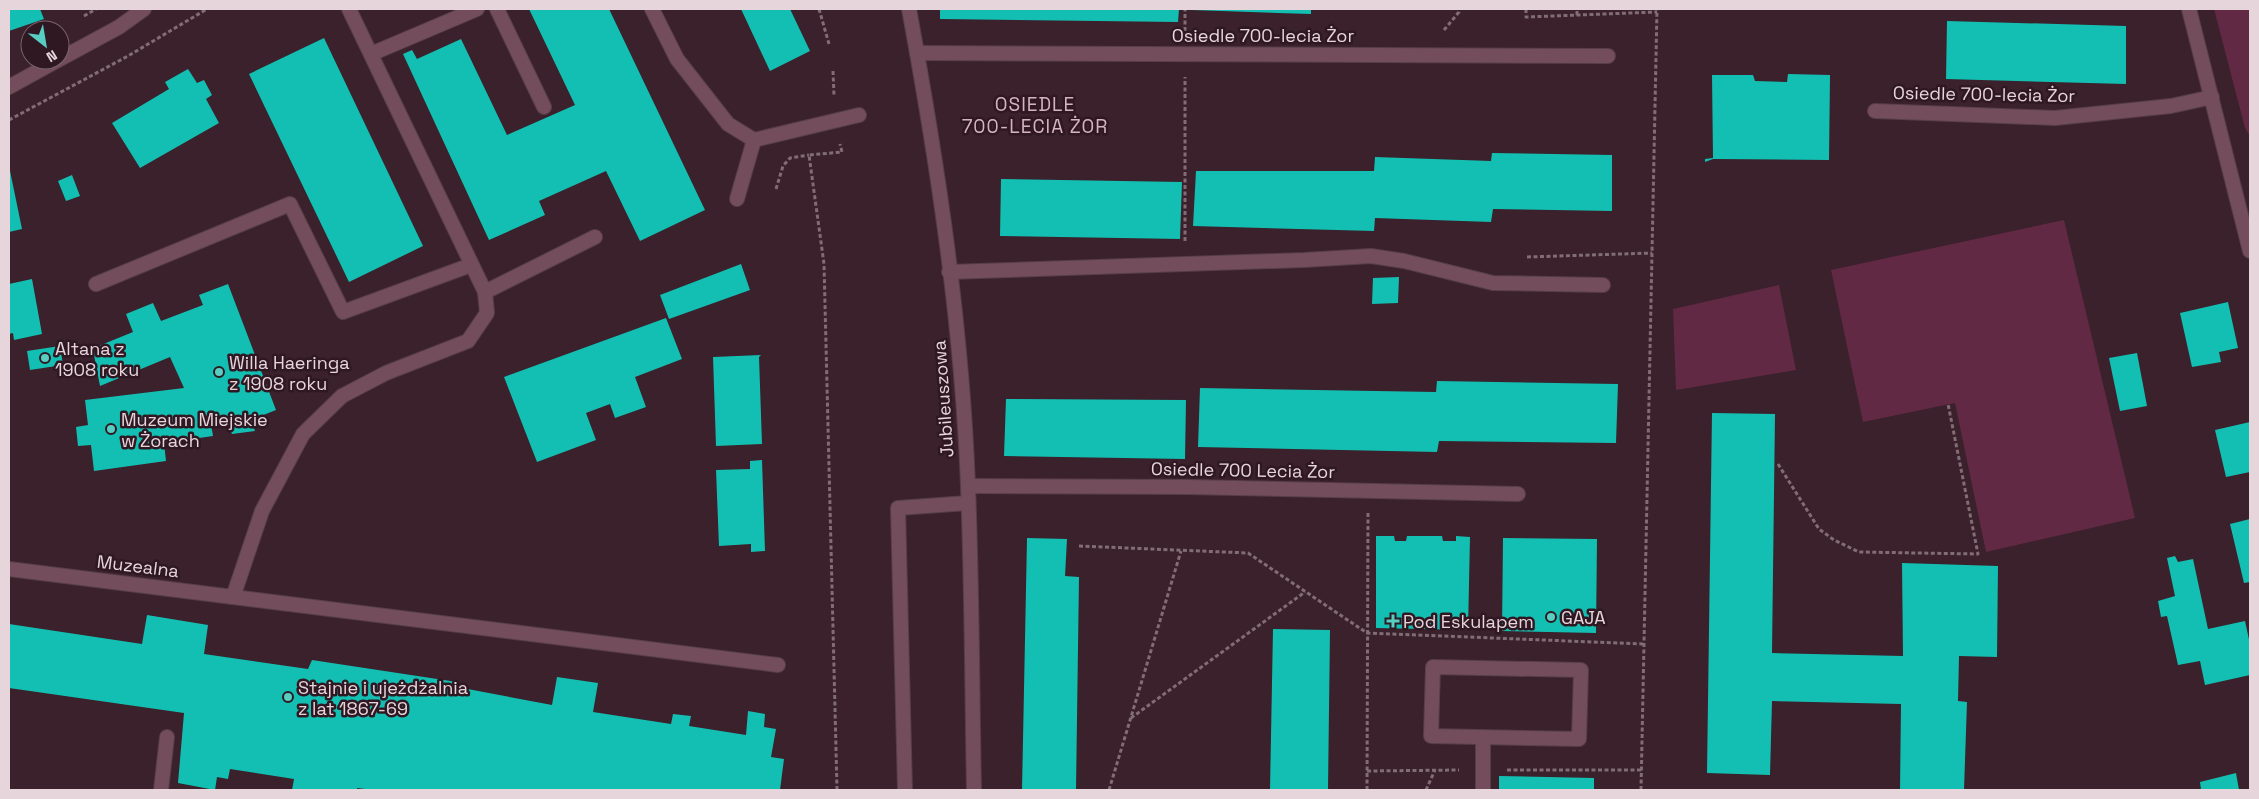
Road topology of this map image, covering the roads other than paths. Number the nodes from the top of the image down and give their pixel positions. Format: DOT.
graph roads {
  1 [pos="144,9"];
  2 [pos="349,9"];
  3 [pos="477,9"];
  4 [pos="497,9"];
  5 [pos="652,9"];
  6 [pos="909,9"];
  7 [pos="2189,9"];
  8 [pos="917,53"];
  9 [pos="70,54"];
  10 [pos="371,54"];
  11 [pos="1608,56"];
  12 [pos="40,70"];
  13 [pos="9,87"];
  14 [pos="2212,97"];
  15 [pos="544,107"];
  16 [pos="1875,111"];
  17 [pos="859,115"];
  18 [pos="754,140"];
  19 [pos="737,199"];
  20 [pos="2245,201"];
  21 [pos="595,237"];
  22 [pos="2250,251"];
  23 [pos="471,265"];
  24 [pos="949,272"];
  25 [pos="96,284"];
  26 [pos="1603,285"];
  27 [pos="485,292"];
  28 [pos="968,486"];
  29 [pos="1518,494"];
  30 [pos="968,503"];
  31 [pos="9,569"];
  32 [pos="234,597"];
  33 [pos="778,665"];
  34 [pos="167,737"];
  35 [pos="1483,737"];
  36 [pos="161,790"];
  37 [pos="905,790"];
  38 [pos="974,790"];
  39 [pos="1483,790"];
  1 -- 9 [label="street"];
  2 -- 10 [label="street"];
  3 -- 10 [label="street"];
  4 -- 15 [label="street"];
  5 -- 18 [label="street"];
  6 -- 8 [label="street, Jubileuszowa"];
  7 -- 14 [label="street"];
  8 -- 11 [label="street, Osiedle 700-lecia Żor"];
  8 -- 24 [label="street, Jubileuszowa"];
  10 -- 23 [label="street"];
  12 -- 13 [label="street"];
  14 -- 16 [label="street, Osiedle 700-lecia Żor"];
  14 -- 20 [label="street"];
  17 -- 18 [label="street"];
  18 -- 19 [label="street"];
  20 -- 22 [label="street"];
  21 -- 27 [label="street"];
  23 -- 25 [label="street"];
  23 -- 27 [label="street"];
  24 -- 26 [label="street"];
  24 -- 28 [label="street, Jubileuszowa"];
  27 -- 32 [label="street"];
  28 -- 29 [label="street, Osiedle 700 Lecia Żor"];
  28 -- 30 [label="street, Jubileuszowa"];
  30 -- 37 [label="street"];
  30 -- 38 [label="street, Jubileuszowa"];
  31 -- 32 [label="street, Muzealna"];
  32 -- 33 [label="street, Muzealna"];
  34 -- 36 [label="street"];
  35 -- 35 [label="street"];
  35 -- 39 [label="street"];
}
